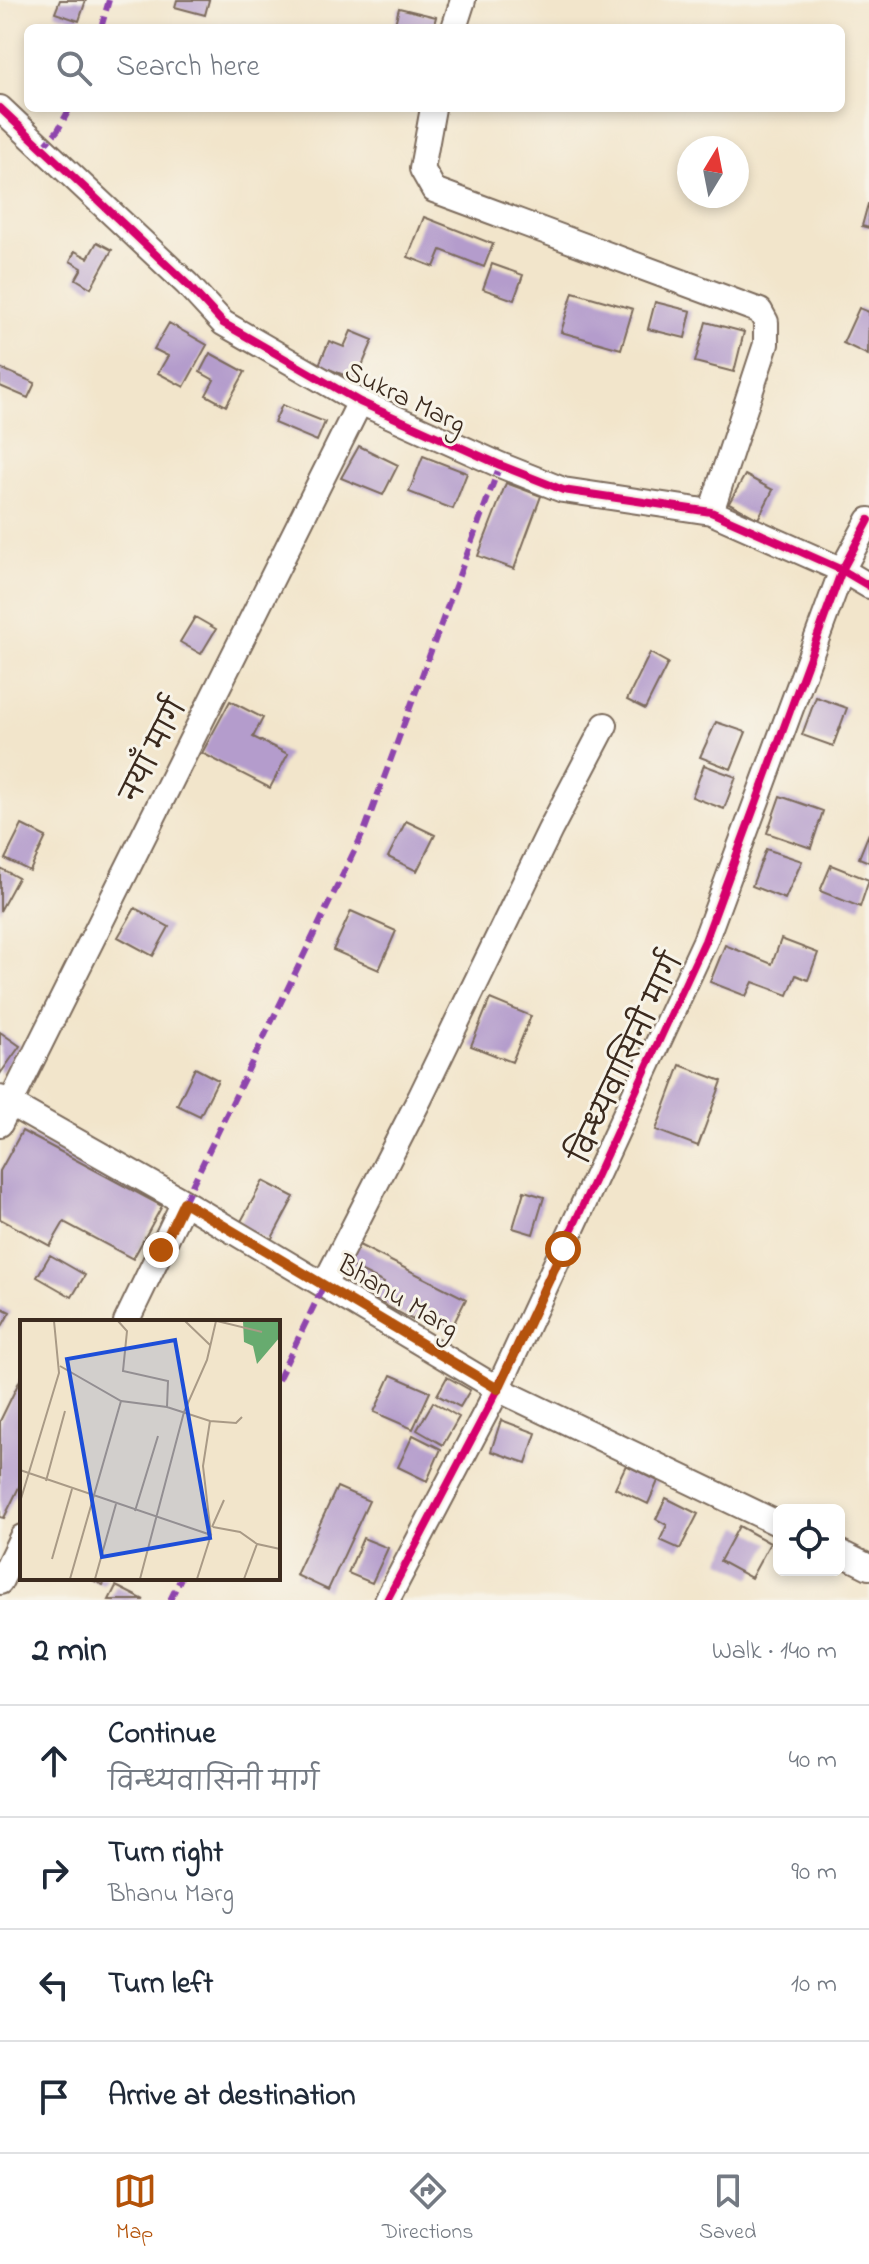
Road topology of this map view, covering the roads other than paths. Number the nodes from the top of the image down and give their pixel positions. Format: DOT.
graph roads {
  1 [pos="463,0"];
  2 [pos="455,24"];
  3 [pos="0,108"];
  4 [pos="432,112"];
  5 [pos="360,402"];
  6 [pos="711,512"];
  7 [pos="869,520"];
  8 [pos="842,570"];
  9 [pos="869,586"];
  10 [pos="605,725"];
  11 [pos="3,1108"];
  12 [pos="184,1202"];
  13 [pos="324,1285"];
  14 [pos="127,1320"];
  15 [pos="498,1389"];
  16 [pos="773,1521"];
  17 [pos="20,1541"];
  18 [pos="845,1555"];
  19 [pos="869,1567"];
  20 [pos="0,1582"];
  21 [pos="387,1600"];
  1 -- 2 [label="street"];
  3 -- 5 [label="street, Sukra Marg"];
  4 -- 6 [label="street"];
  5 -- 6 [label="street, Sukra Marg"];
  5 -- 11 [label="street, नयाँ मार्ग"];
  6 -- 8 [label="street, Sukra Marg"];
  7 -- 8 [label="street, विन्ध्यवासिनी मार्ग"];
  8 -- 9 [label="street, Sukra Marg"];
  8 -- 15 [label="street, विन्ध्यवासिनी मार्ग"];
  10 -- 13 [label="street"];
  11 -- 12 [label="street, Bhanu Marg"];
  12 -- 13 [label="street, Bhanu Marg"];
  12 -- 14 [label="street"];
  13 -- 15 [label="street, Bhanu Marg"];
  15 -- 16 [label="street, Bhanu Marg"];
  15 -- 21 [label="street, विन्ध्यवासिनी मार्ग"];
  17 -- 20 [label="street"];
  18 -- 19 [label="street"];
}
